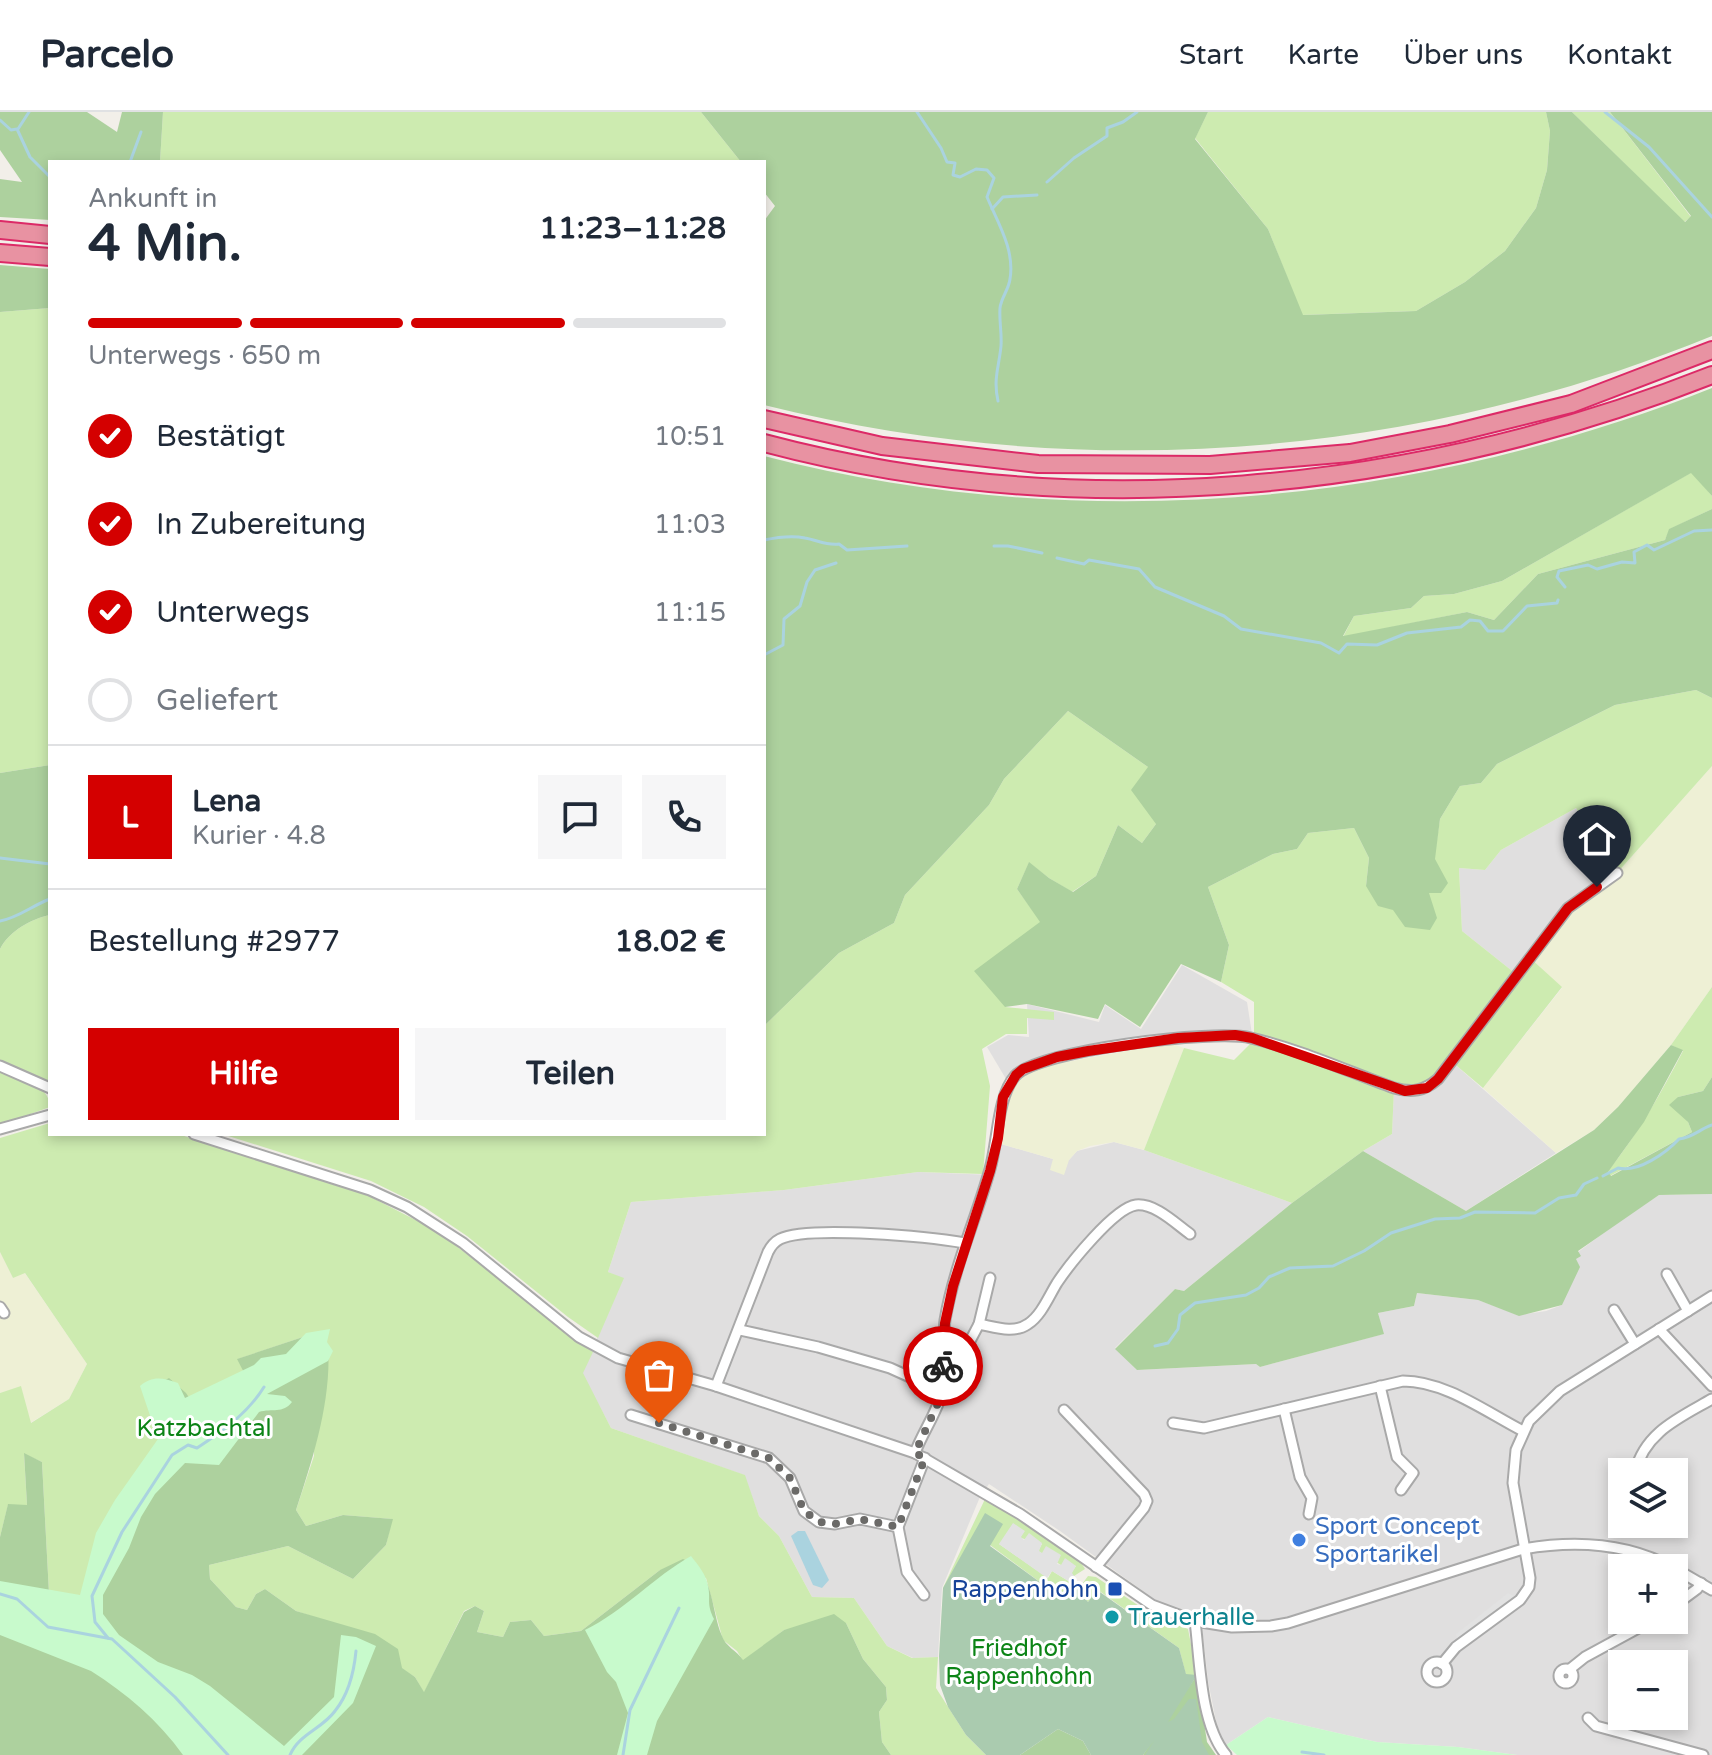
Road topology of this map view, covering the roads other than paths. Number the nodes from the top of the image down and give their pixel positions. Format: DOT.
graph roads {
  1 [pos="0,230"];
  2 [pos="48,235"];
  3 [pos="0,253"];
  4 [pos="48,257"];
  5 [pos="1712,350"];
  6 [pos="1712,375"];
  7 [pos="766,419"];
  8 [pos="766,443"];
  9 [pos="1617,873"];
  10 [pos="0,1066"];
  11 [pos="48,1087"];
  12 [pos="48,1116"];
  13 [pos="0,1129"];
  14 [pos="200,1136"];
  15 [pos="1190,1235"];
  16 [pos="965,1243"];
  17 [pos="1667,1274"];
  18 [pos="990,1278"];
  19 [pos="1712,1296"];
  20 [pos="1614,1310"];
  21 [pos="1688,1311"];
  22 [pos="979,1324"];
  23 [pos="1659,1329"];
  24 [pos="740,1330"];
  25 [pos="1635,1344"];
  26 [pos="716,1386"];
  27 [pos="1380,1386"];
  28 [pos="1712,1386"];
  29 [pos="943,1392"];
  30 [pos="1712,1399"];
  31 [pos="1284,1409"];
  32 [pos="1064,1410"];
  33 [pos="631,1415"];
  34 [pos="1173,1423"];
  35 [pos="1523,1431"];
  36 [pos="920,1456"];
  37 [pos="1639,1458"];
  38 [pos="1401,1490"];
  39 [pos="1309,1514"];
  40 [pos="898,1527"];
  41 [pos="1523,1549"];
  42 [pos="1638,1554"];
  43 [pos="1096,1567"];
  44 [pos="1688,1576"];
  45 [pos="1701,1583"];
  46 [pos="1712,1590"];
  47 [pos="924,1595"];
  48 [pos="1688,1596"];
  49 [pos="1195,1621"];
  50 [pos="1627,1634"];
  51 [pos="1442,1664"];
  52 [pos="1570,1669"];
  53 [pos="1588,1718"];
  54 [pos="1226,1755"];
  55 [pos="1703,1755"];
  1 -- 2 [label="highway"];
  3 -- 4 [label="highway"];
  5 -- 7 [label="highway"];
  6 -- 8 [label="highway"];
  9 -- 16 [label="street"];
  10 -- 11 [label="street"];
  12 -- 13 [label="street"];
  14 -- 26 [label="street"];
  15 -- 22 [label="street"];
  16 -- 24 [label="street"];
  16 -- 29 [label="street"];
  17 -- 21 [label="street"];
  18 -- 22 [label="street"];
  19 -- 21 [label="street"];
  20 -- 25 [label="street"];
  21 -- 23 [label="street"];
  22 -- 29 [label="street"];
  23 -- 25 [label="street"];
  23 -- 28 [label="street"];
  24 -- 26 [label="street"];
  24 -- 29 [label="street"];
  25 -- 35 [label="street"];
  26 -- 36 [label="street"];
  27 -- 31 [label="street"];
  27 -- 35 [label="street"];
  27 -- 38 [label="street"];
  29 -- 36 [label="street"];
  30 -- 37 [label="street"];
  31 -- 34 [label="street"];
  31 -- 39 [label="street"];
  32 -- 43 [label="street"];
  33 -- 40 [label="street"];
  35 -- 41 [label="street"];
  36 -- 40 [label="street"];
  36 -- 43 [label="street"];
  40 -- 47 [label="street"];
  41 -- 42 [label="street"];
  41 -- 49 [label="street"];
  41 -- 51 [label="street"];
  43 -- 49 [label="street"];
  44 -- 45 [label="street"];
  45 -- 46 [label="street"];
  45 -- 48 [label="street"];
  49 -- 54 [label="street"];
  50 -- 52 [label="street"];
  53 -- 55 [label="street"];
}
